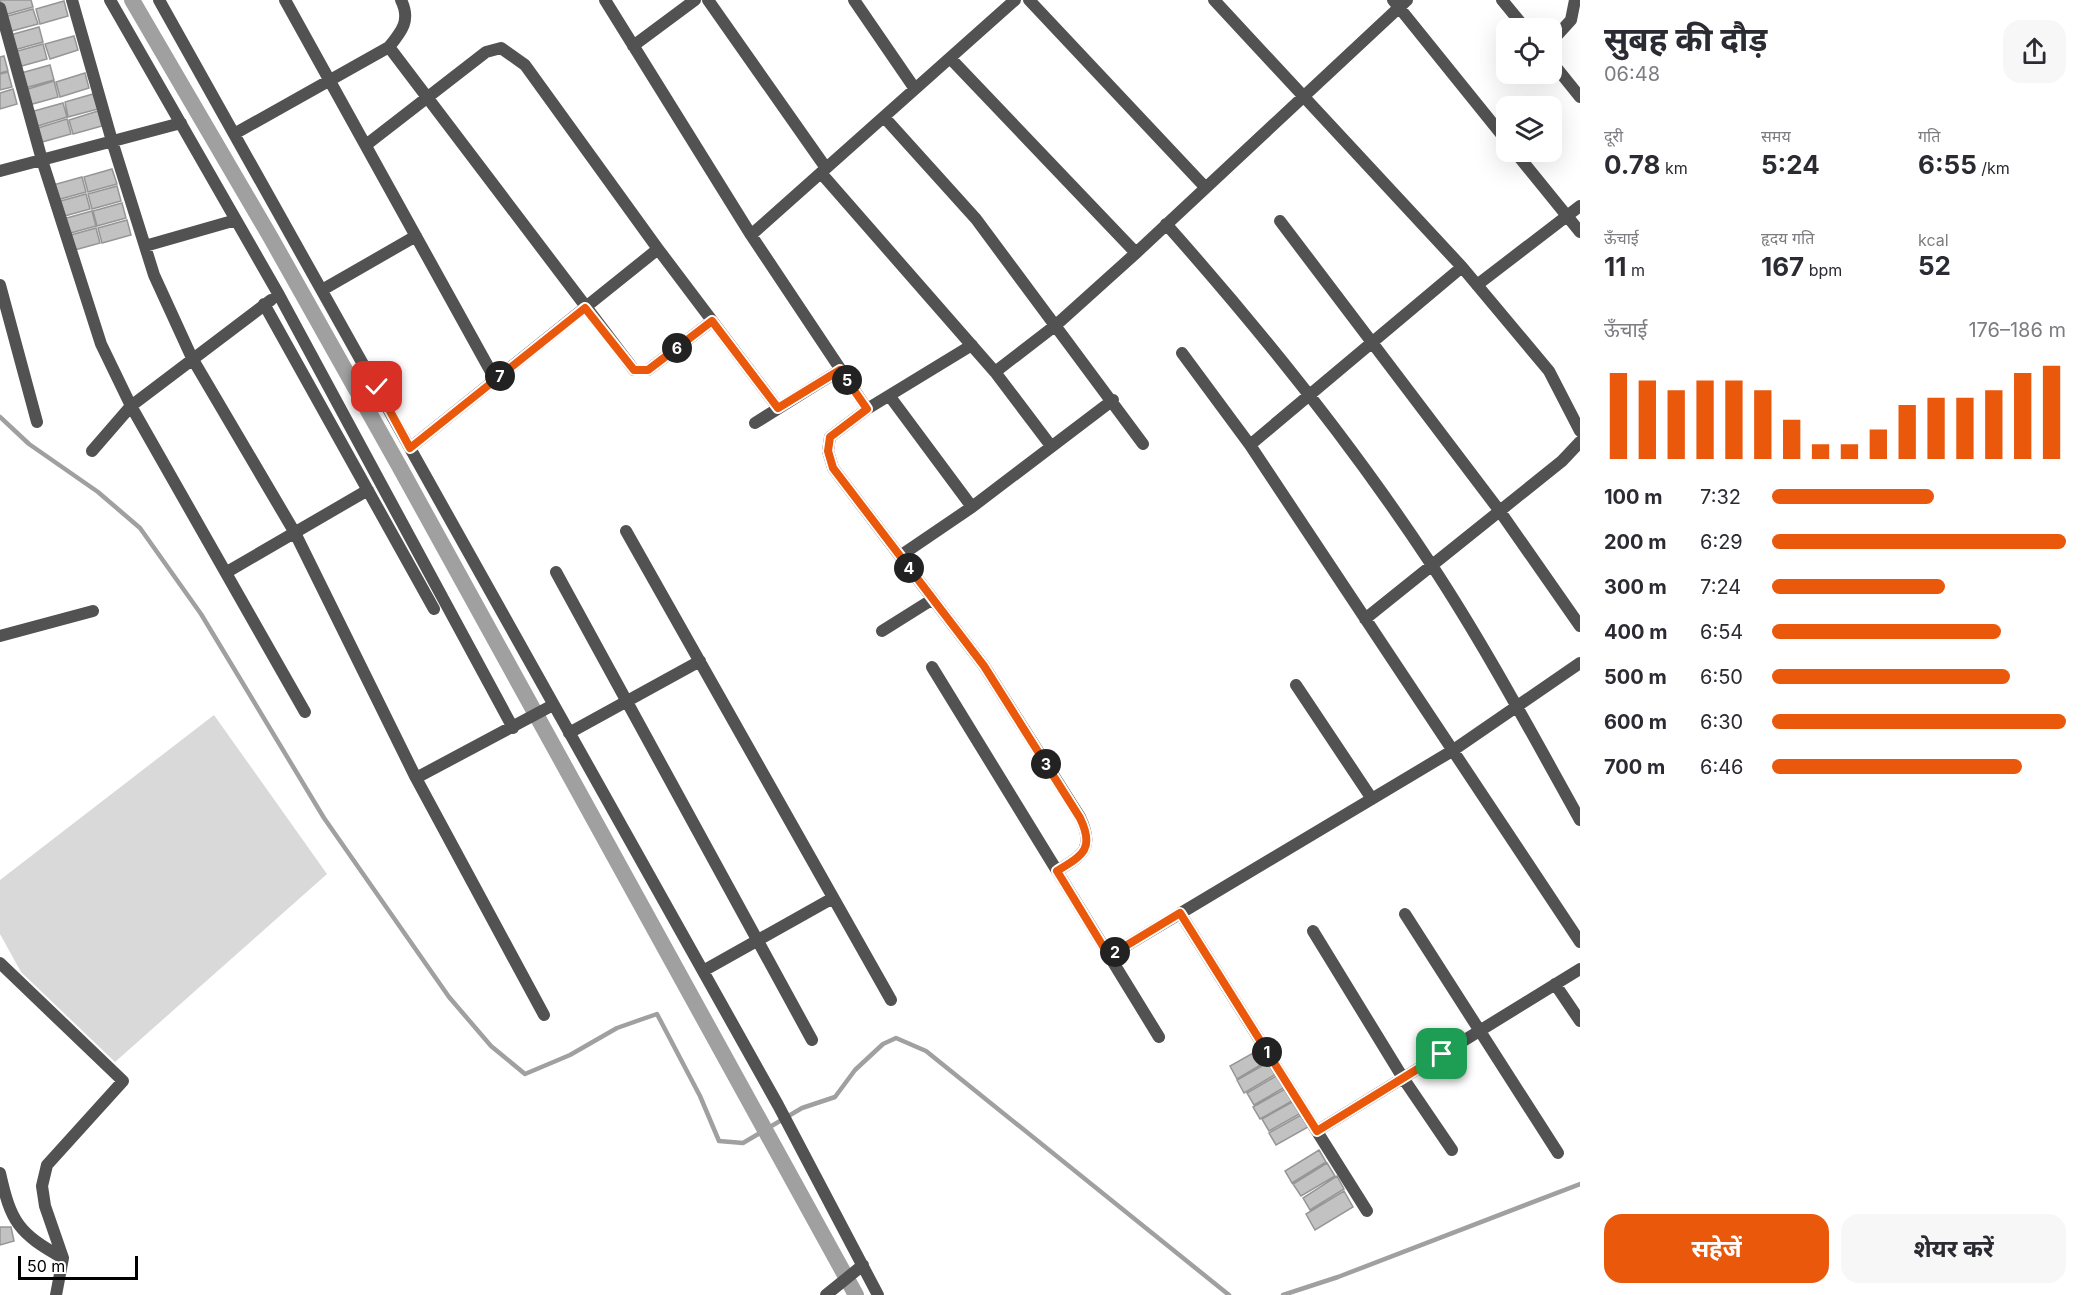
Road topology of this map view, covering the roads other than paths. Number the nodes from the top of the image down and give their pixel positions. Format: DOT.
graph roads {
  1 [pos="72,0"];
  2 [pos="110,0"];
  3 [pos="159,0"];
  4 [pos="285,0"];
  5 [pos="401,0"];
  6 [pos="605,0"];
  7 [pos="695,0"];
  8 [pos="708,0"];
  9 [pos="855,0"];
  10 [pos="1015,0"];
  11 [pos="1029,0"];
  12 [pos="1214,0"];
  13 [pos="1502,0"];
  14 [pos="1575,0"];
  15 [pos="1400,2"];
  16 [pos="0,8"];
  17 [pos="1517,18"];
  18 [pos="1562,30"];
  19 [pos="389,46"];
  20 [pos="633,46"];
  21 [pos="950,58"];
  22 [pos="1562,75"];
  23 [pos="330,80"];
  24 [pos="915,89"];
  25 [pos="1304,95"];
  26 [pos="1580,97"];
  27 [pos="426,99"];
  28 [pos="884,117"];
  29 [pos="181,123"];
  30 [pos="1496,127"];
  31 [pos="234,134"];
  32 [pos="112,141"];
  33 [pos="366,145"];
  34 [pos="42,160"];
  35 [pos="1523,162"];
  36 [pos="0,171"];
  37 [pos="823,171"];
  38 [pos="1205,187"];
  39 [pos="1580,206"];
  40 [pos="1566,215"];
  41 [pos="236,220"];
  42 [pos="1280,220"];
  43 [pos="1166,224"];
  44 [pos="1580,232"];
  45 [pos="751,235"];
  46 [pos="416,236"];
  47 [pos="145,246"];
  48 [pos="658,249"];
  49 [pos="1136,254"];
  50 [pos="1462,267"];
  51 [pos="0,285"];
  52 [pos="1477,285"];
  53 [pos="322,290"];
  54 [pos="279,295"];
  55 [pos="264,304"];
  56 [pos="585,308"];
  57 [pos="712,321"];
  58 [pos="1056,325"];
  59 [pos="1373,342"];
  60 [pos="972,345"];
  61 [pos="1182,353"];
  62 [pos="192,358"];
  63 [pos="840,370"];
  64 [pos="995,372"];
  65 [pos="495,379"];
  66 [pos="1311,394"];
  67 [pos="891,398"];
  68 [pos="1113,400"];
  69 [pos="131,405"];
  70 [pos="778,408"];
  71 [pos="867,409"];
  72 [pos="37,423"];
  73 [pos="755,423"];
  74 [pos="1580,431"];
  75 [pos="1580,441"];
  76 [pos="1143,444"];
  77 [pos="1250,445"];
  78 [pos="1051,446"];
  79 [pos="410,448"];
  80 [pos="92,452"];
  81 [pos="368,490"];
  82 [pos="972,507"];
  83 [pos="1499,510"];
  84 [pos="626,531"];
  85 [pos="295,533"];
  86 [pos="900,556"];
  87 [pos="1432,565"];
  88 [pos="227,572"];
  89 [pos="556,572"];
  90 [pos="933,599"];
  91 [pos="434,609"];
  92 [pos="93,611"];
  93 [pos="1365,619"];
  94 [pos="1580,626"];
  95 [pos="882,631"];
  96 [pos="0,636"];
  97 [pos="699,661"];
  98 [pos="1580,663"];
  99 [pos="932,667"];
  100 [pos="1296,685"];
  101 [pos="627,701"];
  102 [pos="1516,707"];
  103 [pos="548,708"];
  104 [pos="305,712"];
  105 [pos="518,725"];
  106 [pos="569,733"];
  107 [pos="1452,752"];
  108 [pos="416,778"];
  109 [pos="1372,799"];
  110 [pos="1579,816"];
  111 [pos="1057,871"];
  112 [pos="833,898"];
  113 [pos="1180,913"];
  114 [pos="1405,914"];
  115 [pos="1313,931"];
  116 [pos="758,941"];
  117 [pos="1580,942"];
  118 [pos="1109,956"];
  119 [pos="0,963"];
  120 [pos="1580,969"];
  121 [pos="703,971"];
  122 [pos="1555,984"];
  123 [pos="891,1000"];
  124 [pos="544,1015"];
  125 [pos="1580,1021"];
  126 [pos="1480,1030"];
  127 [pos="1159,1037"];
  128 [pos="812,1040"];
  129 [pos="1403,1078"];
  130 [pos="1317,1131"];
  131 [pos="1452,1150"];
  132 [pos="1558,1153"];
  133 [pos="0,1173"];
  134 [pos="1367,1210"];
  135 [pos="63,1258"];
  136 [pos="859,1268"];
  137 [pos="830,1291"];
  138 [pos="56,1295"];
  139 [pos="878,1295"];
  1 -- 32 [label="street"];
  2 -- 29 [label="street"];
  3 -- 31 [label="street"];
  4 -- 23 [label="street"];
  5 -- 19 [label="street"];
  6 -- 20 [label="street"];
  7 -- 20 [label="street"];
  8 -- 37 [label="street"];
  9 -- 24 [label="street"];
  10 -- 21 [label="street"];
  11 -- 38 [label="street"];
  12 -- 25 [label="street"];
  13 -- 17 [label="street"];
  14 -- 18 [label="street"];
  15 -- 25 [label="street"];
  15 -- 30 [label="street"];
  16 -- 34 [label="street"];
  19 -- 23 [label="street"];
  19 -- 27 [label="street"];
  20 -- 45 [label="street"];
  21 -- 24 [label="street"];
  21 -- 49 [label="street"];
  22 -- 26 [label="street"];
  23 -- 31 [label="street"];
  23 -- 33 [label="street"];
  24 -- 28 [label="street"];
  25 -- 38 [label="street"];
  25 -- 50 [label="street"];
  27 -- 33 [label="street"];
  27 -- 48 [label="street"];
  27 -- 56 [label="street"];
  28 -- 37 [label="street"];
  28 -- 58 [label="street"];
  29 -- 32 [label="street"];
  29 -- 41 [label="street"];
  31 -- 53 [label="street"];
  32 -- 34 [label="street"];
  32 -- 47 [label="street"];
  33 -- 46 [label="street"];
  34 -- 36 [label="street"];
  34 -- 69 [label="street"];
  35 -- 40 [label="street"];
  37 -- 45 [label="street"];
  37 -- 60 [label="street"];
  38 -- 43 [label="street"];
  39 -- 40 [label="street"];
  40 -- 44 [label="street"];
  40 -- 52 [label="street"];
  41 -- 47 [label="street"];
  41 -- 54 [label="street"];
  42 -- 59 [label="street"];
  43 -- 49 [label="street"];
  43 -- 66 [label="street"];
  45 -- 63 [label="street"];
  46 -- 53 [label="street"];
  46 -- 65 [label="street"];
  47 -- 62 [label="street"];
  48 -- 56 [label="street"];
  48 -- 57 [label="street"];
  49 -- 58 [label="street"];
  50 -- 52 [label="street"];
  50 -- 59 [label="street"];
  51 -- 72 [label="street"];
  52 -- 74 [label="street"];
  53 -- 79 [label="street"];
  54 -- 55 [label="street"];
  54 -- 105 [label="street"];
  55 -- 62 [label="street"];
  55 -- 81 [label="street"];
  56 -- 57 [label="street"];
  56 -- 65 [label="street"];
  57 -- 70 [label="street"];
  58 -- 64 [label="street"];
  58 -- 68 [label="street"];
  59 -- 66 [label="street"];
  59 -- 83 [label="street"];
  60 -- 64 [label="street"];
  60 -- 67 [label="street"];
  61 -- 77 [label="street"];
  62 -- 69 [label="street"];
  62 -- 85 [label="street"];
  63 -- 70 [label="street"];
  63 -- 71 [label="street"];
  64 -- 78 [label="street"];
  65 -- 79 [label="street"];
  66 -- 77 [label="street"];
  66 -- 87 [label="street"];
  67 -- 71 [label="street"];
  67 -- 82 [label="street"];
  68 -- 76 [label="street"];
  68 -- 78 [label="street"];
  69 -- 80 [label="street"];
  69 -- 88 [label="street"];
  70 -- 73 [label="street"];
  71 -- 86 [label="street"];
  75 -- 83 [label="street"];
  77 -- 93 [label="street"];
  78 -- 82 [label="street"];
  79 -- 103 [label="street"];
  81 -- 85 [label="street"];
  81 -- 91 [label="street"];
  82 -- 86 [label="street"];
  83 -- 87 [label="street"];
  83 -- 94 [label="street"];
  84 -- 97 [label="street"];
  85 -- 88 [label="street"];
  85 -- 108 [label="street"];
  86 -- 90 [label="street"];
  87 -- 93 [label="street"];
  87 -- 102 [label="street"];
  88 -- 104 [label="street"];
  89 -- 101 [label="street"];
  90 -- 95 [label="street"];
  90 -- 111 [label="street"];
  92 -- 96 [label="street"];
  93 -- 107 [label="street"];
  97 -- 101 [label="street"];
  97 -- 112 [label="street"];
  98 -- 102 [label="street"];
  99 -- 111 [label="street"];
  100 -- 109 [label="street"];
  101 -- 106 [label="street"];
  101 -- 116 [label="street"];
  102 -- 107 [label="street"];
  102 -- 110 [label="street"];
  103 -- 105 [label="street"];
  103 -- 106 [label="street"];
  105 -- 108 [label="street"];
  106 -- 121 [label="street"];
  107 -- 109 [label="street"];
  107 -- 117 [label="street"];
  108 -- 124 [label="street"];
  109 -- 113 [label="street"];
  111 -- 118 [label="street"];
  112 -- 116 [label="street"];
  112 -- 123 [label="street"];
  113 -- 118 [label="street"];
  113 -- 130 [label="street"];
  114 -- 126 [label="street"];
  115 -- 129 [label="street"];
  116 -- 121 [label="street"];
  116 -- 128 [label="street"];
  118 -- 127 [label="street"];
  119 -- 135 [label="street"];
  120 -- 122 [label="street"];
  121 -- 136 [label="street"];
  122 -- 125 [label="street"];
  122 -- 126 [label="street"];
  126 -- 129 [label="street"];
  126 -- 132 [label="street"];
  129 -- 130 [label="street"];
  129 -- 131 [label="street"];
  130 -- 134 [label="street"];
  133 -- 135 [label="street"];
  135 -- 138 [label="street"];
  136 -- 137 [label="street"];
  136 -- 139 [label="street"];
}
